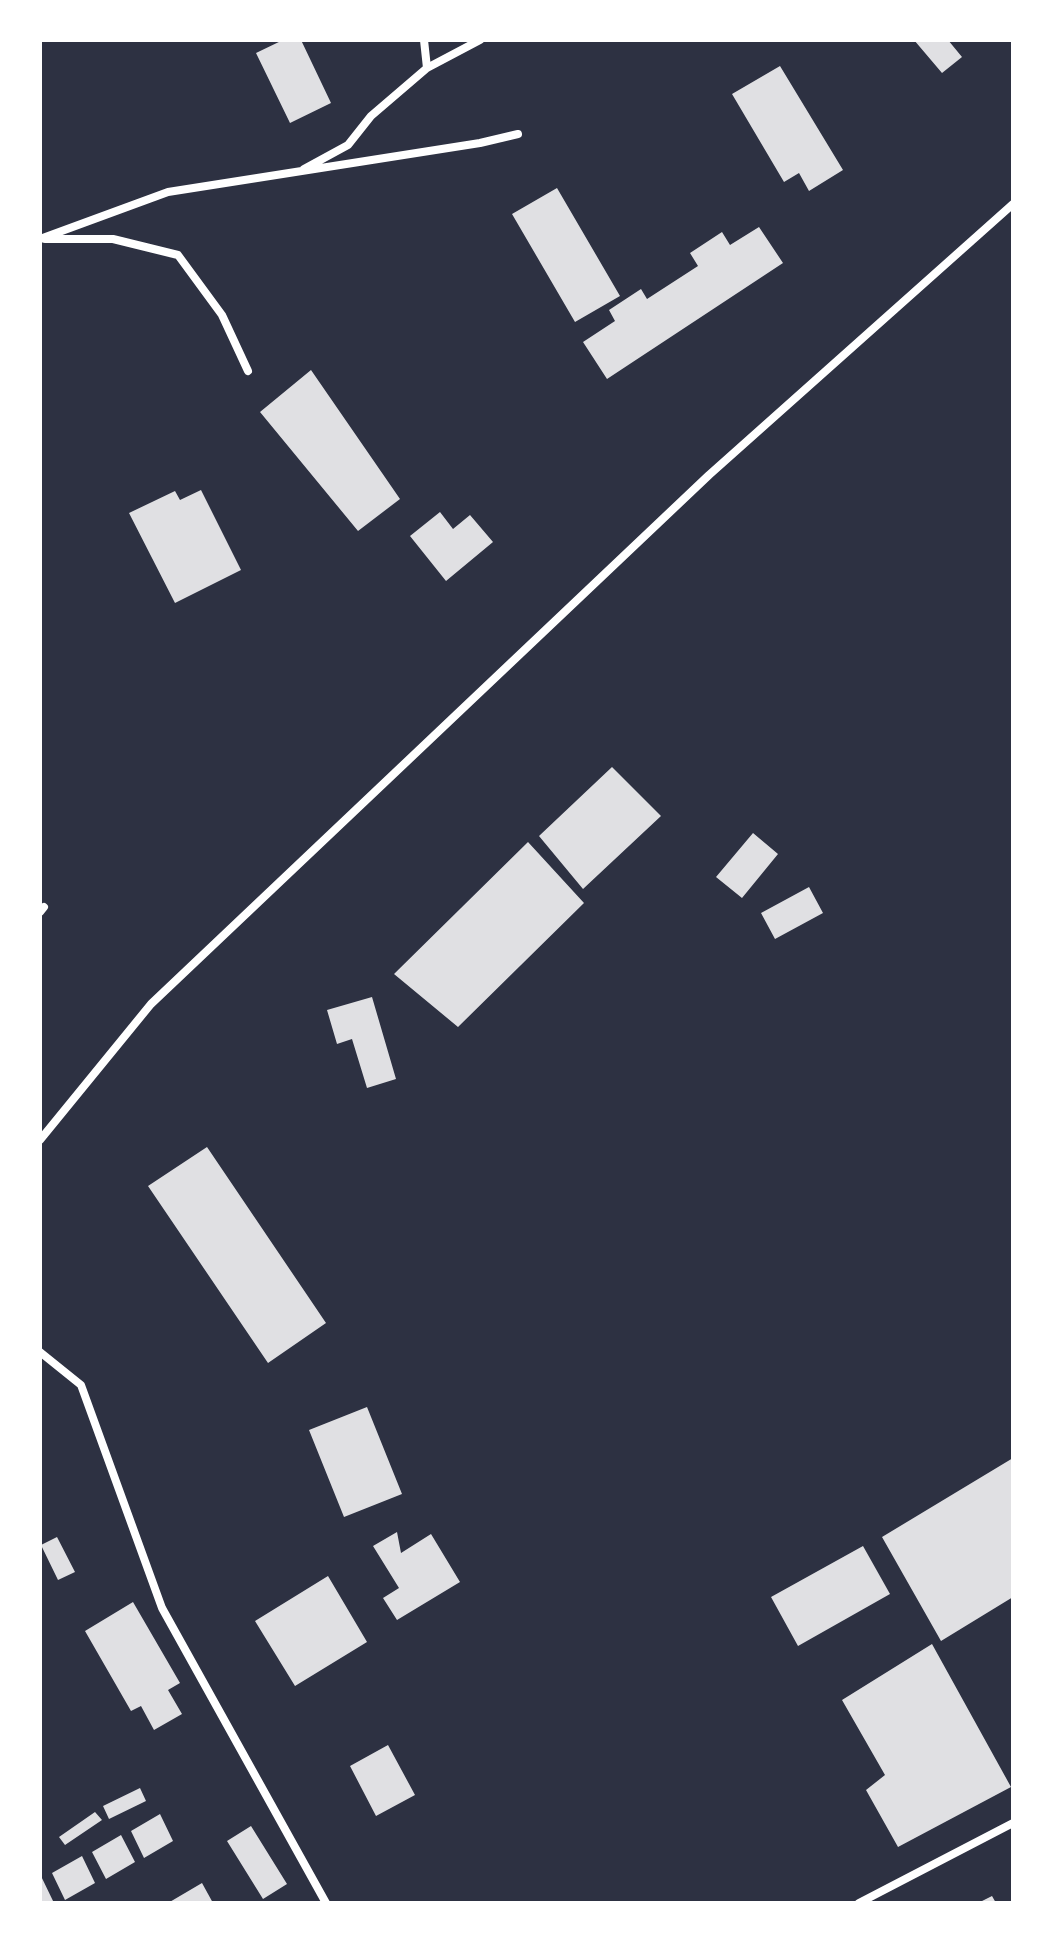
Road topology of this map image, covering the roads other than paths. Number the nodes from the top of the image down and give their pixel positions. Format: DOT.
graph roads {
  1 [pos="424,40"];
  2 [pos="480,40"];
  3 [pos="427,68"];
  4 [pos="518,134"];
  5 [pos="297,173"];
  6 [pos="1013,204"];
  7 [pos="248,371"];
  8 [pos="40,1140"];
  9 [pos="40,1352"];
  10 [pos="1013,1823"];
  11 [pos="326,1903"];
  12 [pos="859,1903"];
  1 -- 3 [label="street"];
  2 -- 3 [label="street"];
  3 -- 5 [label="street"];
  4 -- 5 [label="street"];
  5 -- 7 [label="street"];
  6 -- 8 [label="street"];
  9 -- 11 [label="street"];
  10 -- 12 [label="street"];
}
